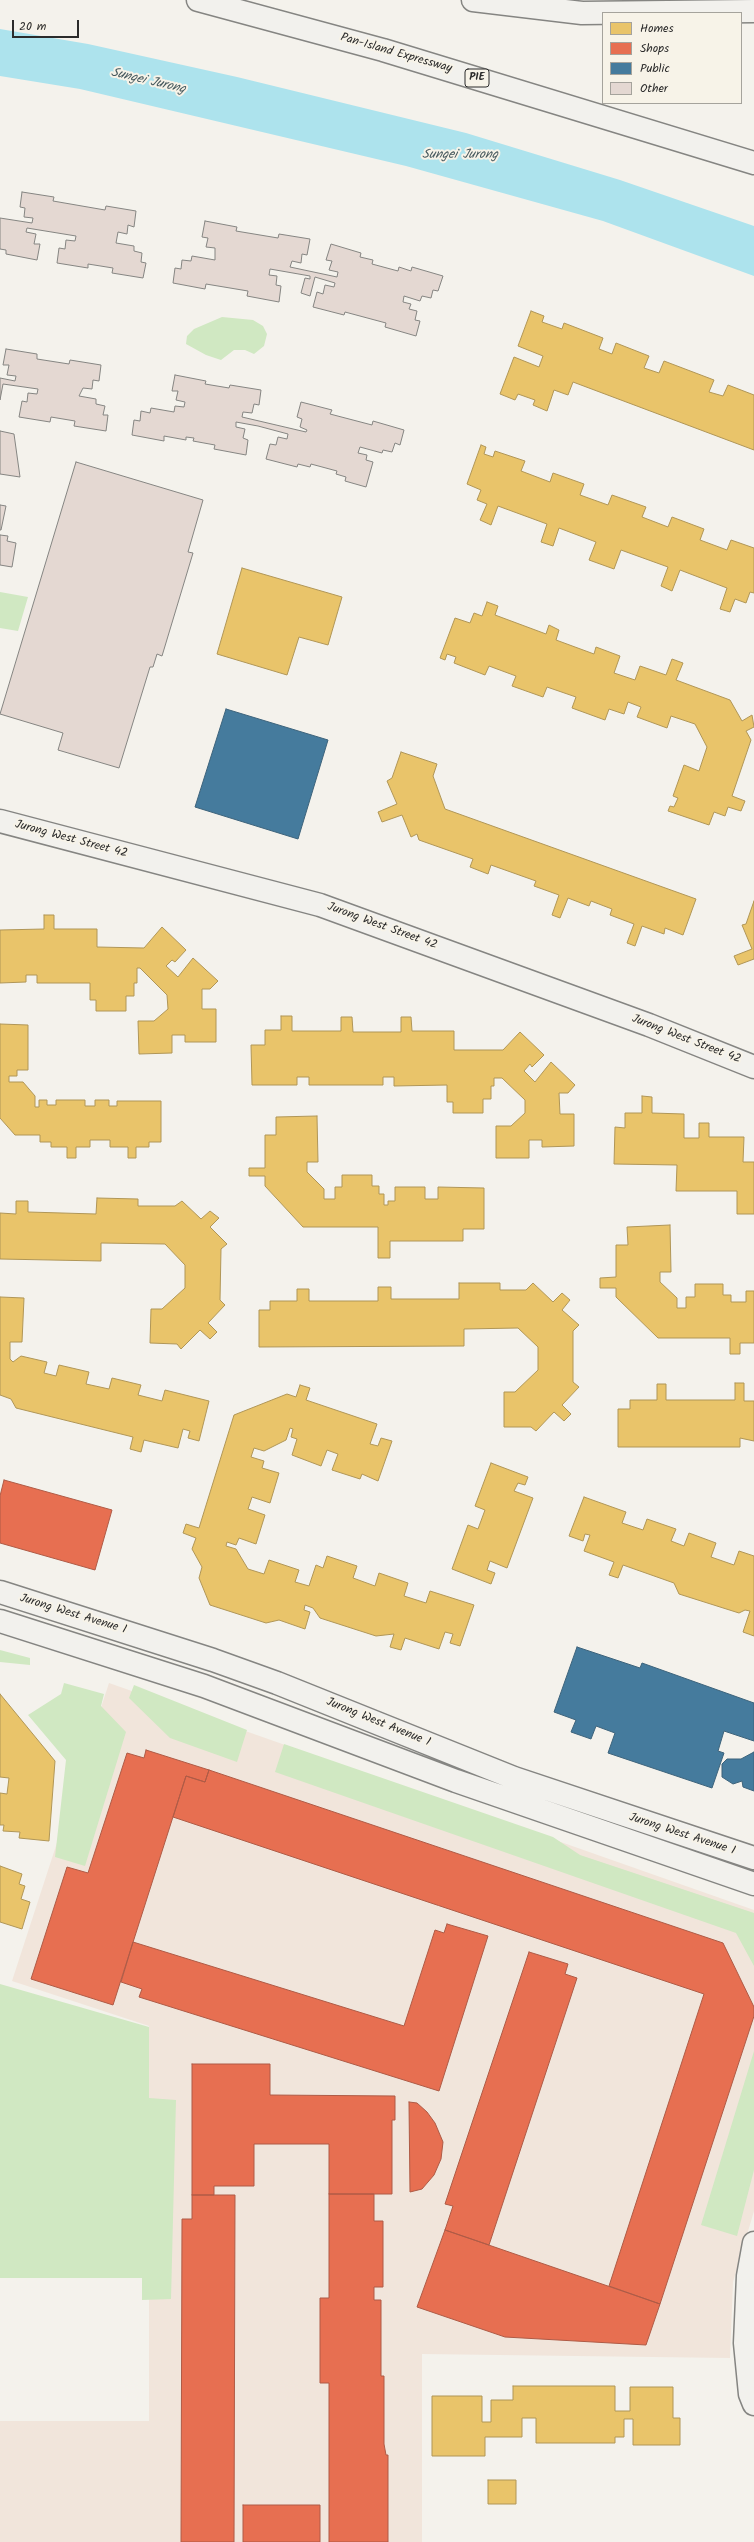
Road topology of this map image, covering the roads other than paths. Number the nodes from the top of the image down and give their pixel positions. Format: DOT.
graph roads {
  1 [pos="198,0"];
  2 [pos="472,0"];
  3 [pos="754,10"];
  4 [pos="639,12"];
  5 [pos="602,13"];
  6 [pos="754,163"];
  7 [pos="0,821"];
  8 [pos="754,1067"];
  9 [pos="0,1592"];
  10 [pos="0,1621"];
  11 [pos="754,1858"];
  12 [pos="754,1884"];
  13 [pos="754,2243"];
  14 [pos="754,2404"];
  1 -- 6 [label="main road, Pan-Island Expressway / PIE"];
  2 -- 5 [label="main road"];
  3 -- 4 [label="main road"];
  7 -- 8 [label="main road, Jurong West Street 42"];
  9 -- 11 [label="main road, Jurong West Avenue 1"];
  10 -- 12 [label="main road, Jurong West Avenue 1"];
  13 -- 14 [label="main road"];
}
